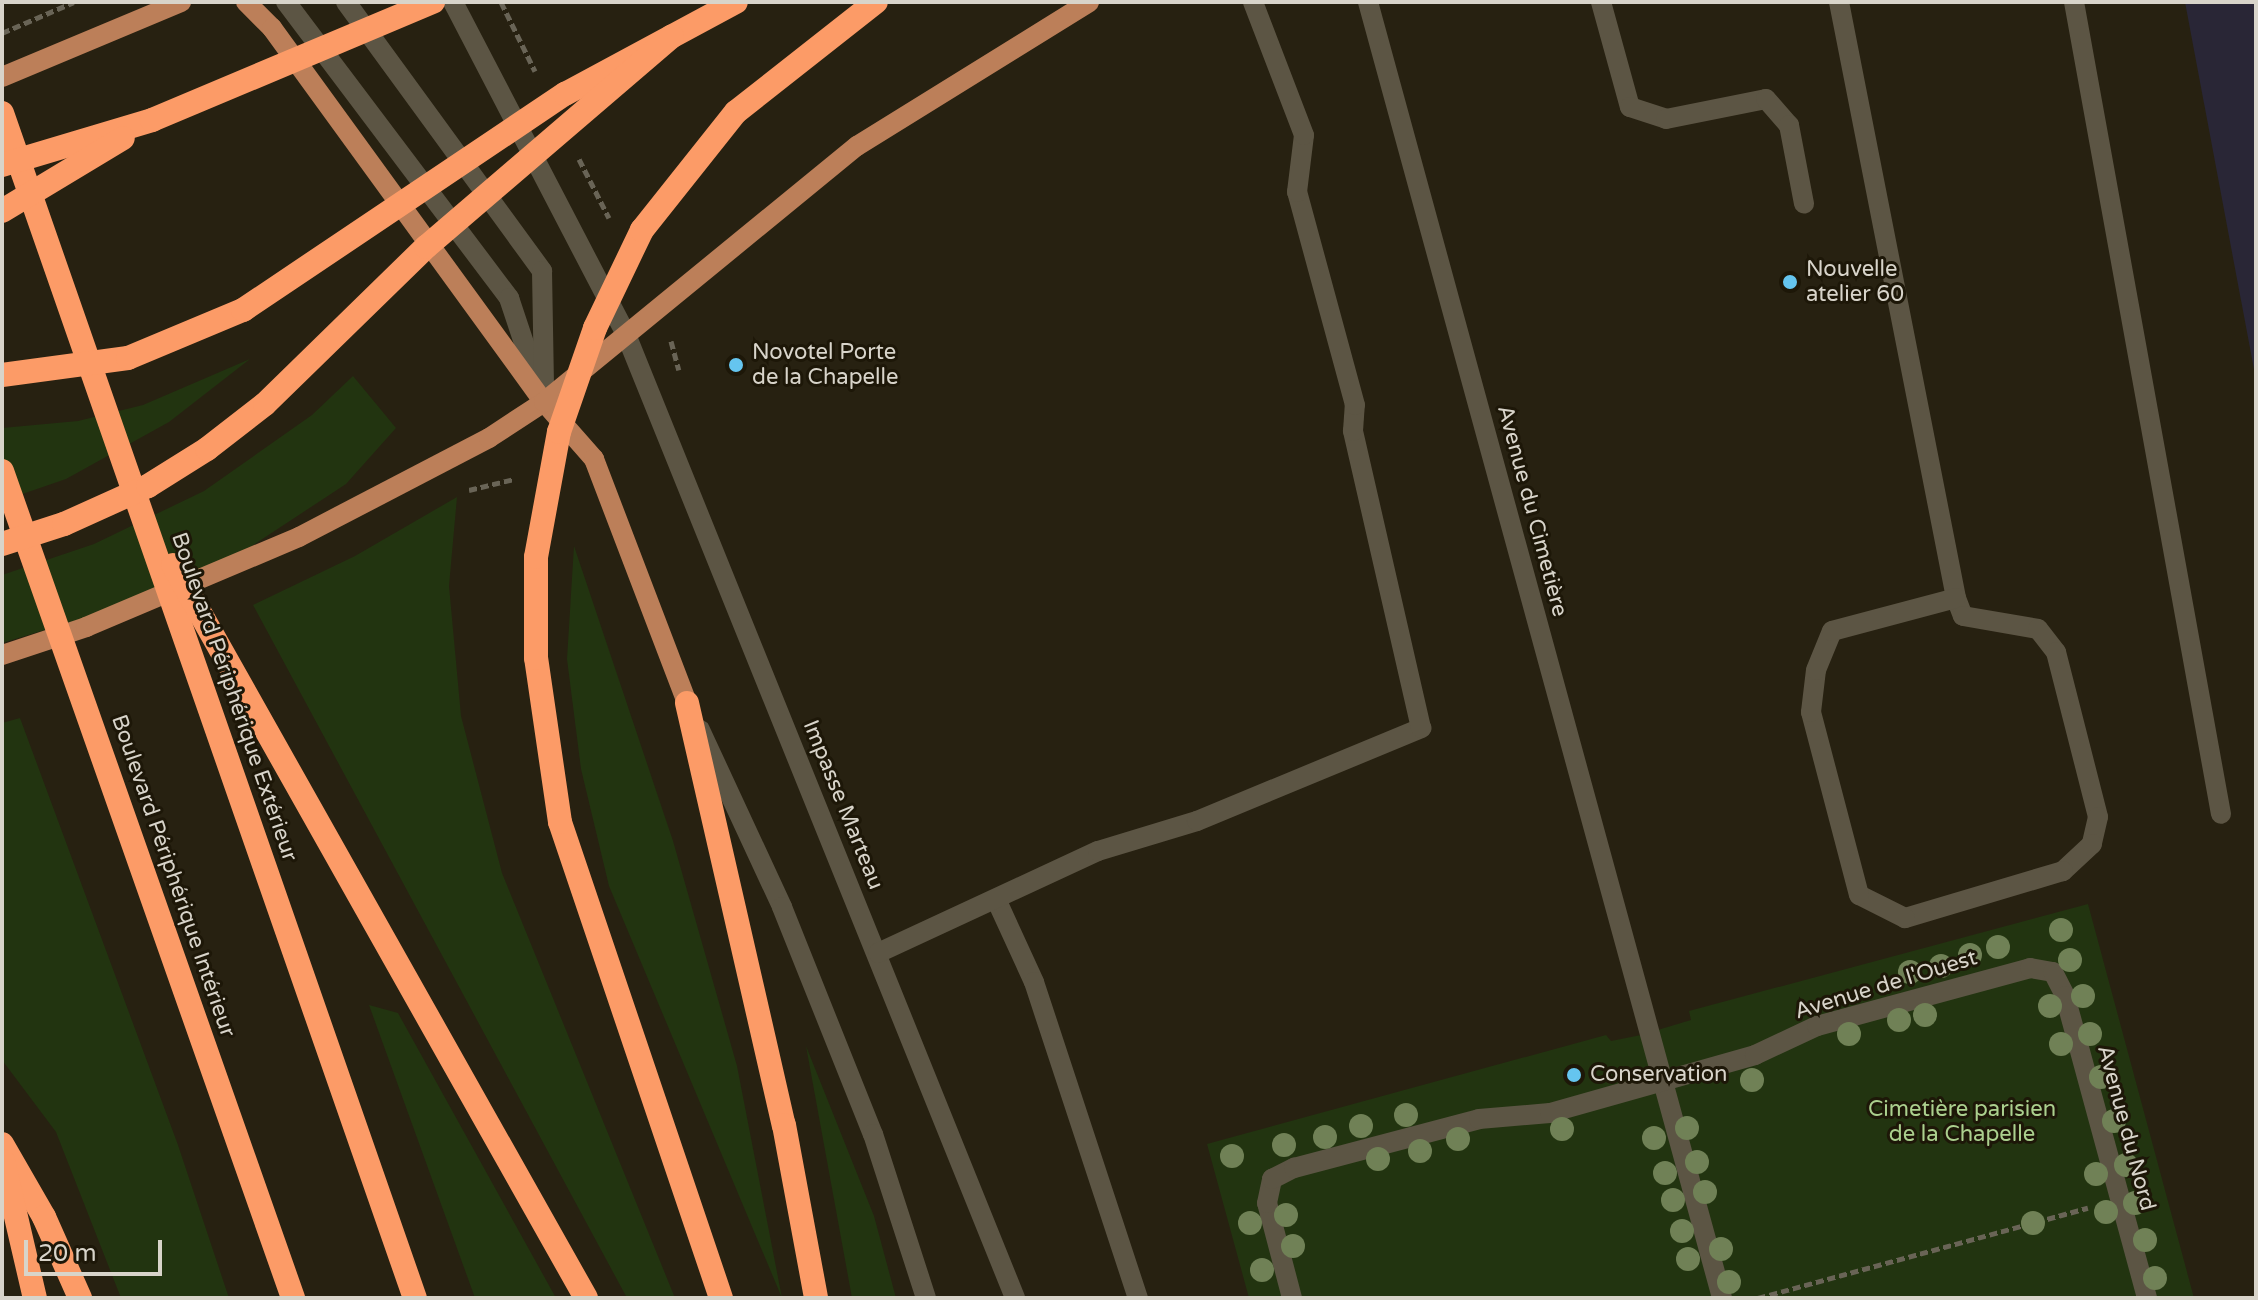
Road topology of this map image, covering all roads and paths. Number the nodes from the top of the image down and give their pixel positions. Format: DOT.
graph roads {
  1 [pos="74,2"];
  2 [pos="181,2"];
  3 [pos="246,2"];
  4 [pos="286,2"];
  5 [pos="346,2"];
  6 [pos="433,2"];
  7 [pos="453,2"];
  8 [pos="736,2"];
  9 [pos="876,2"];
  10 [pos="1089,2"];
  11 [pos="1253,2"];
  12 [pos="1368,2"];
  13 [pos="1601,2"];
  14 [pos="1839,2"];
  15 [pos="2074,2"];
  16 [pos="2,33"];
  17 [pos="672,36"];
  18 [pos="2,77"];
  19 [pos="2,113"];
  20 [pos="152,120"];
  21 [pos="2,165"];
  22 [pos="1804,204"];
  23 [pos="2,211"];
  24 [pos="625,332"];
  25 [pos="2,375"];
  26 [pos="544,402"];
  27 [pos="2,471"];
  28 [pos="141,507"];
  29 [pos="2,544"];
  30 [pos="1956,598"];
  31 [pos="2,655"];
  32 [pos="687,703"];
  33 [pos="2221,814"];
  34 [pos="996,899"];
  35 [pos="878,953"];
  36 [pos="2053,972"];
  37 [pos="1664,1082"];
  38 [pos="2,1144"];
  39 [pos="2,1158"];
  40 [pos="2120,1199"];
  41 [pos="35,1298"];
  42 [pos="80,1298"];
  43 [pos="293,1298"];
  44 [pos="415,1298"];
  45 [pos="586,1298"];
  46 [pos="721,1298"];
  47 [pos="816,1298"];
  48 [pos="926,1298"];
  49 [pos="1015,1298"];
  50 [pos="1138,1298"];
  51 [pos="1292,1298"];
  52 [pos="1722,1298"];
  53 [pos="1758,1298"];
  54 [pos="2147,1298"];
  1 -- 16 [label="path"];
  2 -- 18 [label="main road"];
  3 -- 26 [label="main road"];
  4 -- 26 [label="street"];
  5 -- 26 [label="street"];
  6 -- 20 [label="highway"];
  7 -- 24 [label="street, Impasse Marteau"];
  8 -- 17 [label="highway"];
  9 -- 46 [label="highway"];
  10 -- 24 [label="main road"];
  11 -- 34 [label="street"];
  12 -- 37 [label="street, Avenue du Cimetière"];
  13 -- 22 [label="street"];
  14 -- 30 [label="street"];
  15 -- 33 [label="street"];
  17 -- 25 [label="highway"];
  17 -- 29 [label="highway"];
  19 -- 28 [label="highway, Boulevard Périphérique Extérieur"];
  20 -- 21 [label="highway"];
  20 -- 23 [label="highway"];
  24 -- 26 [label="main road"];
  24 -- 35 [label="street, Impasse Marteau"];
  26 -- 31 [label="main road"];
  26 -- 32 [label="main road"];
  27 -- 43 [label="highway, Boulevard Périphérique Intérieur"];
  28 -- 44 [label="highway, Boulevard Périphérique Extérieur"];
  28 -- 45 [label="highway"];
  30 -- 30 [label="street"];
  32 -- 47 [label="highway"];
  32 -- 48 [label="street"];
  34 -- 35 [label="street"];
  34 -- 50 [label="street"];
  35 -- 49 [label="street, Impasse Marteau"];
  36 -- 37 [label="street, Avenue de l'Ouest"];
  36 -- 40 [label="street, Avenue du Nord"];
  37 -- 51 [label="street, Avenue de l'Ouest"];
  37 -- 52 [label="street, Avenue du Cimetière"];
  38 -- 42 [label="highway"];
  39 -- 41 [label="highway"];
  40 -- 53 [label="path"];
  40 -- 54 [label="street, Avenue du Nord"];
}
